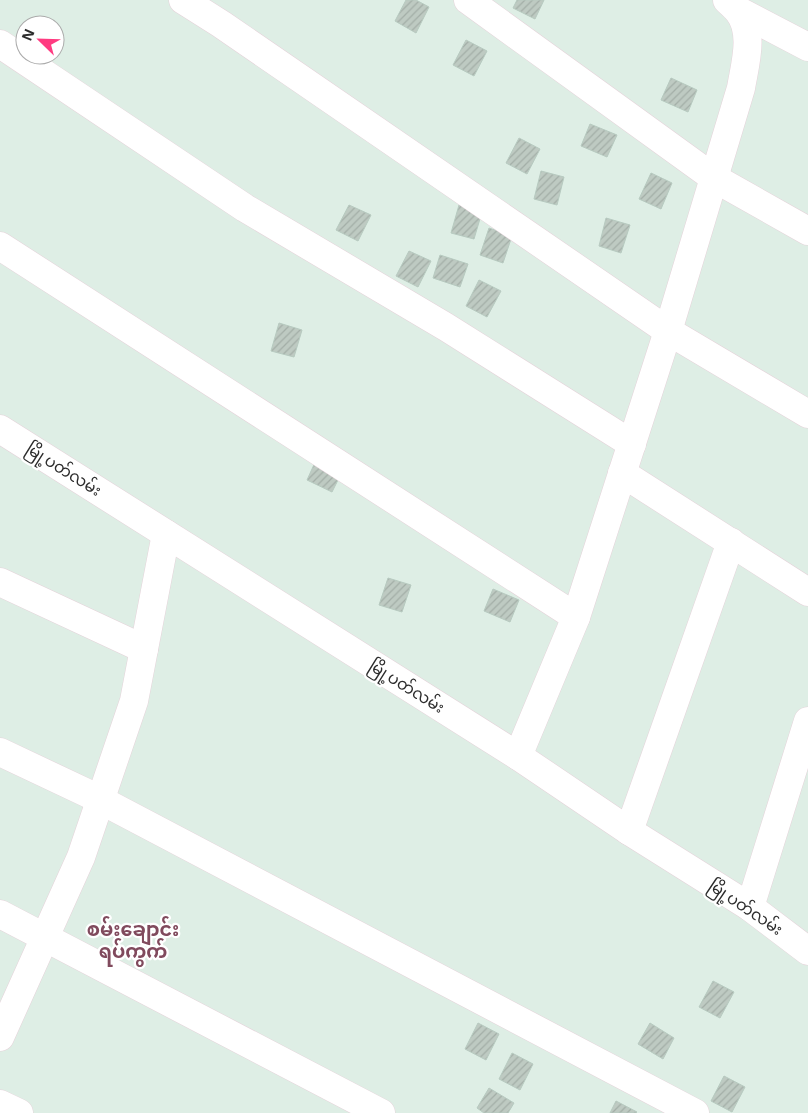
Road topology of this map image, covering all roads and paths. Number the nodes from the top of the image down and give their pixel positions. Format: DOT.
graph roads {
  1 [pos="183,0"];
  2 [pos="468,0"];
  3 [pos="733,6"];
  4 [pos="0,44"];
  5 [pos="808,47"];
  6 [pos="714,178"];
  7 [pos="808,231"];
  8 [pos="0,246"];
  9 [pos="668,331"];
  10 [pos="808,414"];
  11 [pos="0,429"];
  12 [pos="632,444"];
  13 [pos="622,473"];
  14 [pos="166,534"];
  15 [pos="731,542"];
  16 [pos="0,582"];
  17 [pos="808,592"];
  18 [pos="576,617"];
  19 [pos="144,649"];
  20 [pos="808,721"];
  21 [pos="0,752"];
  22 [pos="518,756"];
  23 [pos="100,800"];
  24 [pos="629,831"];
  25 [pos="750,907"];
  26 [pos="0,914"];
  27 [pos="45,936"];
  28 [pos="808,951"];
  29 [pos="0,1037"];
  30 [pos="0,1104"];
  31 [pos="19,1113"];
  32 [pos="381,1113"];
  33 [pos="695,1113"];
  1 -- 9 [label="street"];
  2 -- 6 [label="street"];
  3 -- 5 [label="street"];
  3 -- 6 [label="street"];
  4 -- 12 [label="street"];
  6 -- 7 [label="street"];
  6 -- 9 [label="street"];
  8 -- 18 [label="street"];
  9 -- 10 [label="street"];
  9 -- 12 [label="street"];
  11 -- 14 [label="street, မြို့ပတ်လမ်း"];
  12 -- 13 [label="street"];
  13 -- 15 [label="street"];
  13 -- 18 [label="street"];
  14 -- 19 [label="street"];
  14 -- 22 [label="street, မြို့ပတ်လမ်း"];
  15 -- 17 [label="street"];
  15 -- 24 [label="street"];
  16 -- 19 [label="street"];
  18 -- 22 [label="street"];
  19 -- 23 [label="street"];
  20 -- 25 [label="street"];
  21 -- 23 [label="street"];
  22 -- 24 [label="street, မြို့ပတ်လမ်း"];
  23 -- 27 [label="street"];
  23 -- 33 [label="street"];
  24 -- 25 [label="street, မြို့ပတ်လမ်း"];
  25 -- 28 [label="street, မြို့ပတ်လမ်း"];
  26 -- 27 [label="street"];
  27 -- 29 [label="street"];
  27 -- 32 [label="street"];
  30 -- 31 [label="street"];
}
